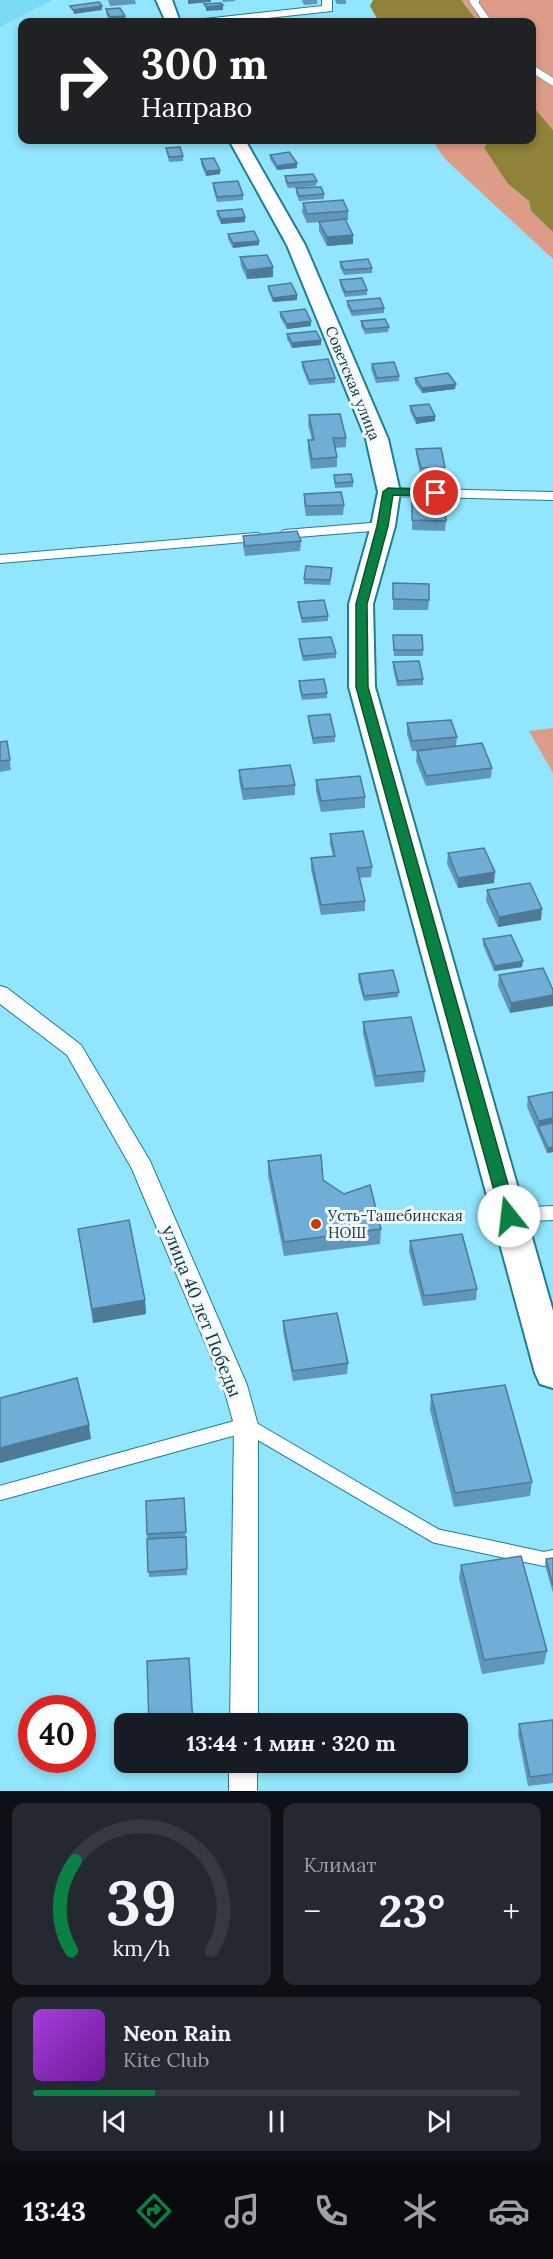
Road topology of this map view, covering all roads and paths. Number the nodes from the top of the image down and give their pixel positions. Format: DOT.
graph roads {
  1 [pos="164,0"];
  2 [pos="327,0"];
  3 [pos="474,0"];
  4 [pos="171,18"];
  5 [pos="242,18"];
  6 [pos="485,18"];
  7 [pos="536,71"];
  8 [pos="553,83"];
  9 [pos="553,90"];
  10 [pos="239,144"];
  11 [pos="388,492"];
  12 [pos="553,496"];
  13 [pos="383,526"];
  14 [pos="278,535"];
  15 [pos="267,536"];
  16 [pos="0,559"];
  17 [pos="0,993"];
  18 [pos="553,1213"];
  19 [pos="509,1216"];
  20 [pos="553,1373"];
  21 [pos="246,1425"];
  22 [pos="0,1493"];
  23 [pos="553,1557"];
  24 [pos="243,1713"];
  25 [pos="243,1773"];
  26 [pos="243,1791"];
  1 -- 4 [label="street"];
  2 -- 5 [label="street"];
  3 -- 6 [label="lane"];
  7 -- 8 [label="lane"];
  8 -- 9 [label="lane"];
  10 -- 11 [label="street, Советская улица"];
  11 -- 12 [label="lane"];
  11 -- 13 [label="street, Советская улица"];
  13 -- 14 [label="lane"];
  13 -- 19 [label="street, Советская улица"];
  15 -- 16 [label="lane"];
  17 -- 21 [label="street, улица 40 лет Победы"];
  18 -- 19 [label="lane"];
  19 -- 20 [label="street, Советская улица"];
  21 -- 22 [label="lane"];
  21 -- 23 [label="lane"];
  21 -- 24 [label="street, улица 40 лет Победы"];
  25 -- 26 [label="street"];
}
